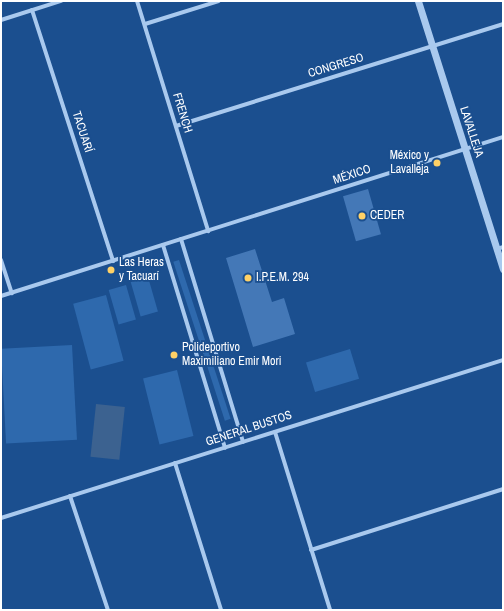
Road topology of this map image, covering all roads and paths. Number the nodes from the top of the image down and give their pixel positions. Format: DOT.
graph roads {
  1 [pos="61,1"];
  2 [pos="138,1"];
  3 [pos="219,1"];
  4 [pos="418,1"];
  5 [pos="32,10"];
  6 [pos="1,20"];
  7 [pos="144,24"];
  8 [pos="503,24"];
  9 [pos="432,46"];
  10 [pos="176,126"];
  11 [pos="503,137"];
  12 [pos="465,149"];
  13 [pos="208,231"];
  14 [pos="181,240"];
  15 [pos="163,245"];
  16 [pos="500,248"];
  17 [pos="1,260"];
  18 [pos="113,261"];
  19 [pos="503,269"];
  20 [pos="12,292"];
  21 [pos="1,296"];
  22 [pos="503,360"];
  23 [pos="275,432"];
  24 [pos="243,442"];
  25 [pos="225,448"];
  26 [pos="175,463"];
  27 [pos="503,489"];
  28 [pos="70,496"];
  29 [pos="1,518"];
  30 [pos="311,550"];
  31 [pos="108,609"];
  32 [pos="102,610"];
  33 [pos="221,610"];
  34 [pos="330,610"];
  1 -- 5 [label="street"];
  2 -- 7 [label="street, FRENCH"];
  3 -- 7 [label="street"];
  4 -- 9 [label="street, LAVALLEJA"];
  5 -- 6 [label="street"];
  5 -- 18 [label="street, TACUARÍ"];
  7 -- 10 [label="street, FRENCH"];
  8 -- 9 [label="street, CONGRESO"];
  9 -- 10 [label="street, CONGRESO"];
  9 -- 12 [label="street, LAVALLEJA"];
  10 -- 13 [label="street, FRENCH"];
  11 -- 12 [label="street, MÉXICO"];
  12 -- 13 [label="street, MÉXICO"];
  12 -- 16 [label="street, LAVALLEJA"];
  13 -- 14 [label="street, MÉXICO"];
  14 -- 15 [label="street, MÉXICO"];
  14 -- 24 [label="street"];
  15 -- 18 [label="street, MÉXICO"];
  15 -- 25 [label="street"];
  16 -- 19 [label="street, LAVALLEJA"];
  17 -- 20 [label="street"];
  18 -- 20 [label="street, MÉXICO"];
  20 -- 21 [label="street, MÉXICO"];
  22 -- 23 [label="street, GENERAL BUSTOS"];
  23 -- 24 [label="street, GENERAL BUSTOS"];
  23 -- 30 [label="street"];
  24 -- 25 [label="street, GENERAL BUSTOS"];
  25 -- 26 [label="street, GENERAL BUSTOS"];
  26 -- 28 [label="street, GENERAL BUSTOS"];
  26 -- 33 [label="street"];
  27 -- 30 [label="street"];
  28 -- 29 [label="street, GENERAL BUSTOS"];
  28 -- 31 [label="street"];
  30 -- 34 [label="street"];
  31 -- 32 [label="street"];
}
